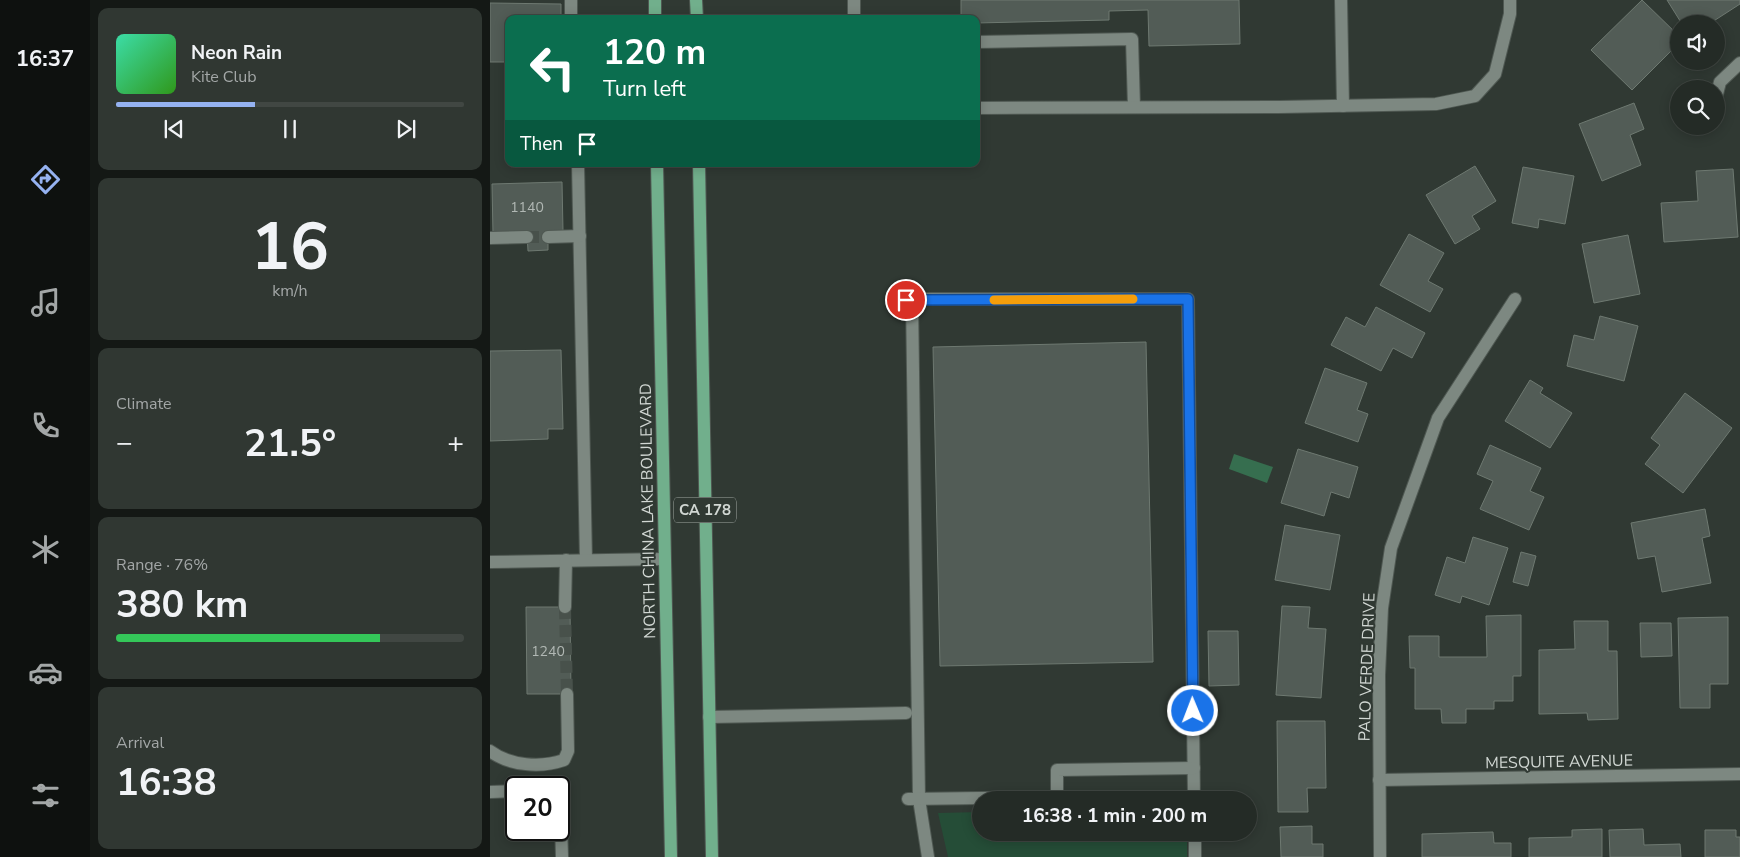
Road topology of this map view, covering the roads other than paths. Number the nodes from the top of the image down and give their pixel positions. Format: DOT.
graph roads {
  1 [pos="571,0"];
  2 [pos="655,0"];
  3 [pos="696,0"];
  4 [pos="854,0"];
  5 [pos="1341,0"];
  6 [pos="1510,0"];
  7 [pos="571,15"];
  8 [pos="655,15"];
  9 [pos="697,15"];
  10 [pos="854,15"];
  11 [pos="980,42"];
  12 [pos="1740,63"];
  13 [pos="1722,80"];
  14 [pos="1343,106"];
  15 [pos="1134,107"];
  16 [pos="980,108"];
  17 [pos="578,167"];
  18 [pos="658,167"];
  19 [pos="699,167"];
  20 [pos="580,236"];
  21 [pos="548,237"];
  22 [pos="490,238"];
  23 [pos="527,238"];
  24 [pos="1515,299"];
  25 [pos="664,559"];
  26 [pos="566,560"];
  27 [pos="586,560"];
  28 [pos="490,562"];
  29 [pos="565,607"];
  30 [pos="567,694"];
  31 [pos="906,713"];
  32 [pos="709,717"];
  33 [pos="490,752"];
  34 [pos="1194,768"];
  35 [pos="1740,774"];
  36 [pos="1379,780"];
  37 [pos="1194,791"];
  38 [pos="490,792"];
  39 [pos="505,792"];
  40 [pos="913,799"];
  41 [pos="562,841"];
  42 [pos="1195,841"];
  43 [pos="562,857"];
  44 [pos="671,857"];
  45 [pos="712,857"];
  46 [pos="928,857"];
  47 [pos="1195,857"];
  48 [pos="1380,857"];
  1 -- 7 [label="street"];
  2 -- 8 [label="main road"];
  3 -- 9 [label="main road"];
  4 -- 10 [label="street"];
  5 -- 14 [label="street"];
  6 -- 14 [label="street"];
  11 -- 15 [label="street"];
  12 -- 13 [label="street"];
  14 -- 15 [label="street"];
  15 -- 16 [label="street"];
  17 -- 20 [label="street"];
  18 -- 25 [label="main road, NORTH CHINA LAKE BOULEVARD / CA 178"];
  19 -- 32 [label="main road, CA 178"];
  20 -- 21 [label="street"];
  20 -- 27 [label="street"];
  22 -- 23 [label="street"];
  24 -- 36 [label="street, PALO VERDE DRIVE"];
  25 -- 27 [label="street"];
  25 -- 44 [label="main road, NORTH CHINA LAKE BOULEVARD / CA 178"];
  26 -- 27 [label="street"];
  26 -- 28 [label="street"];
  26 -- 29 [label="street"];
  30 -- 33 [label="street"];
  31 -- 32 [label="street"];
  32 -- 45 [label="main road, CA 178"];
  34 -- 37 [label="street"];
  34 -- 40 [label="street"];
  34 -- 40 [label="street"];
  35 -- 36 [label="street, MESQUITE AVENUE"];
  36 -- 48 [label="street, PALO VERDE DRIVE"];
  38 -- 39 [label="street"];
  40 -- 46 [label="street"];
  41 -- 43 [label="street"];
  42 -- 47 [label="street"];
}
